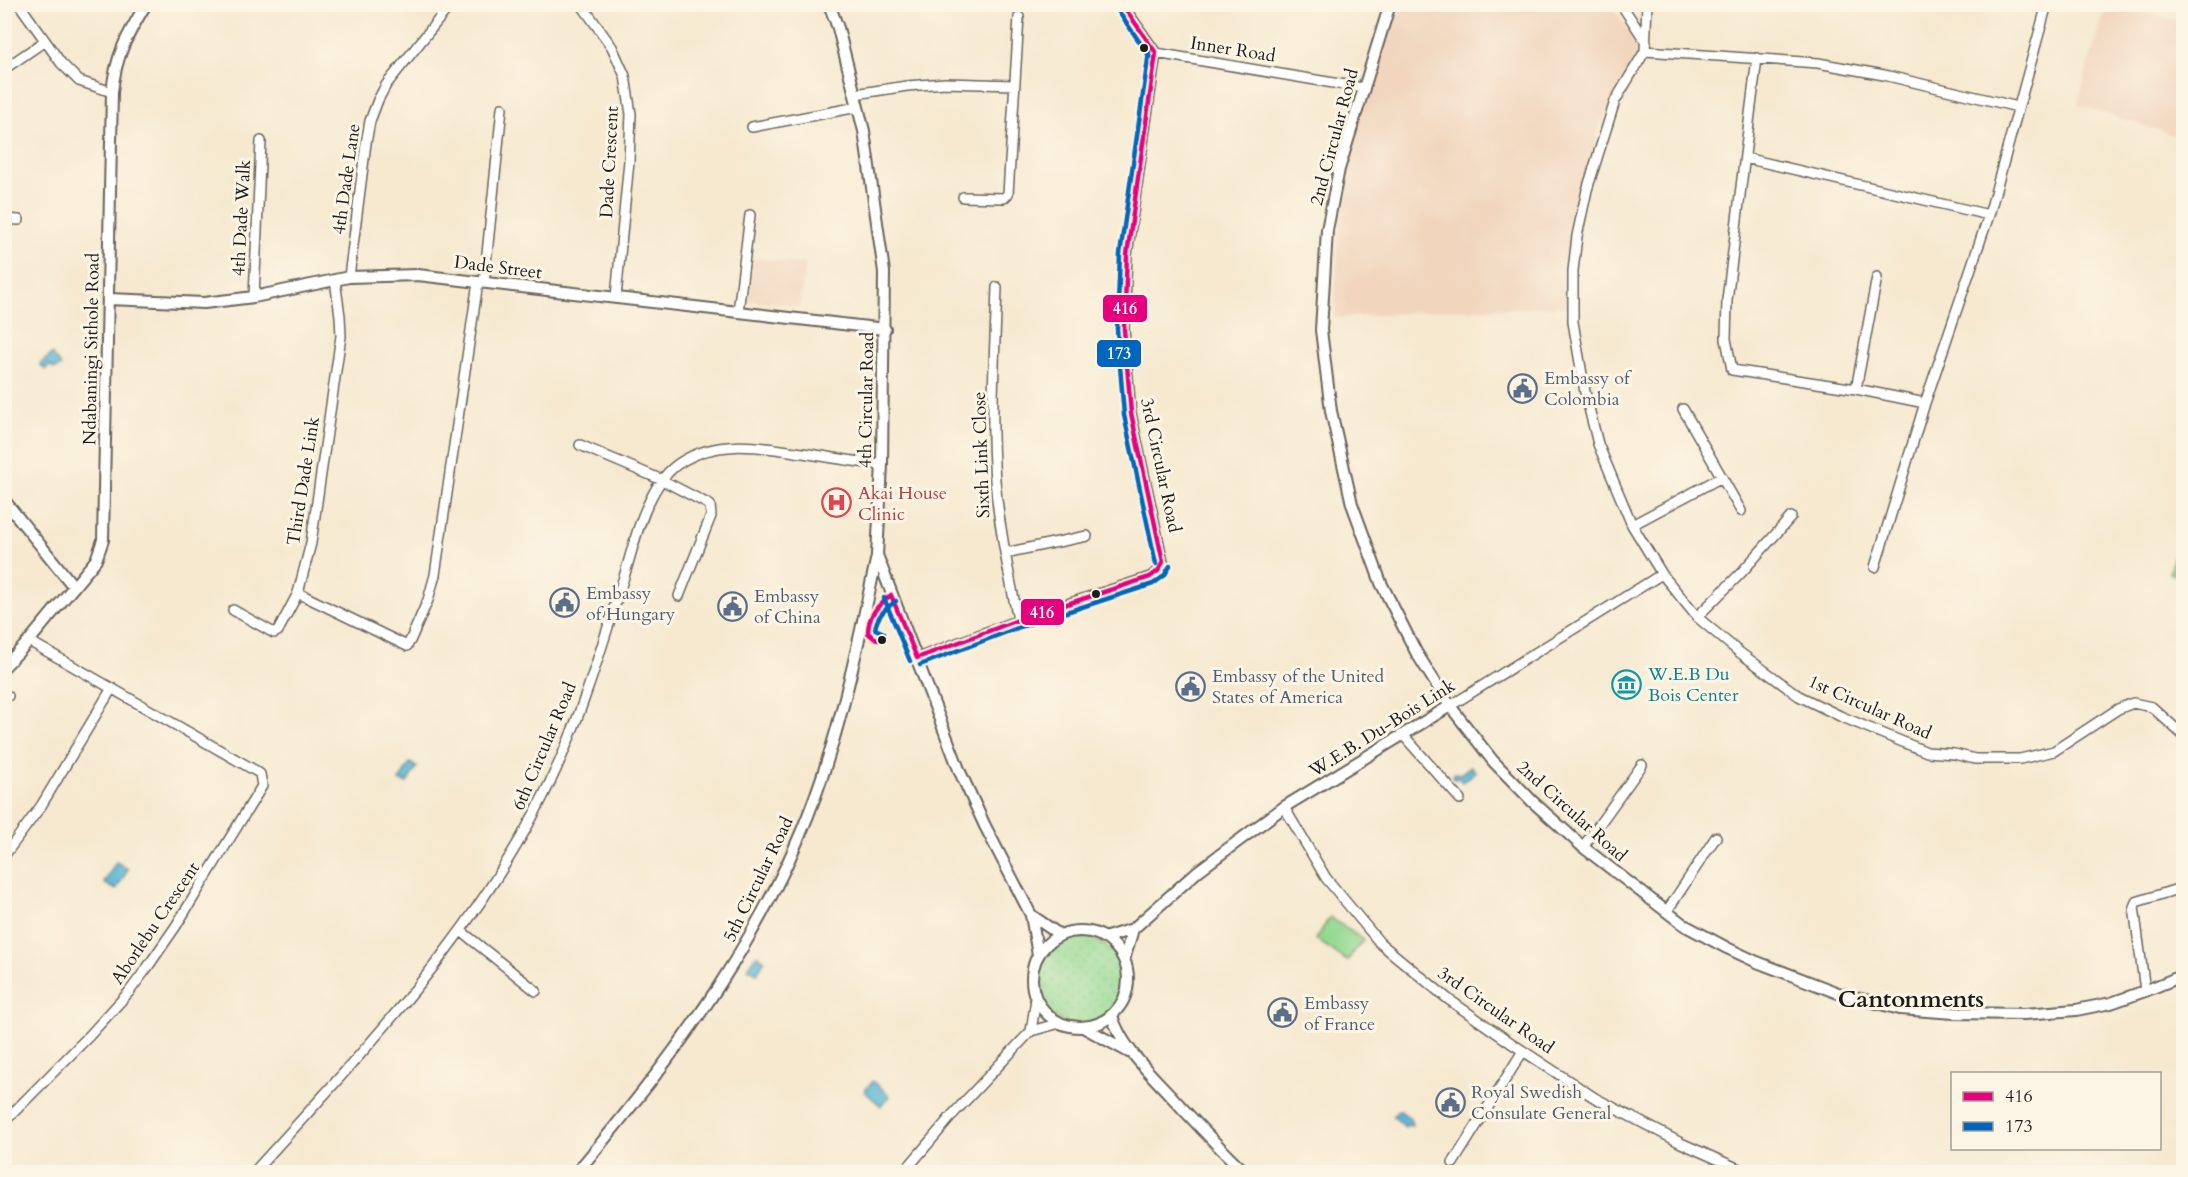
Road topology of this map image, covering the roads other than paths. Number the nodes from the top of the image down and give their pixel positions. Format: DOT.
graph roads {
  1 [pos="19,4"];
  2 [pos="146,4"];
  3 [pos="451,4"];
  4 [pos="582,4"];
  5 [pos="829,4"];
  6 [pos="1122,4"];
  7 [pos="1390,4"];
  8 [pos="1621,4"];
  9 [pos="1647,4"];
  10 [pos="2047,4"];
  11 [pos="1019,17"];
  12 [pos="45,41"];
  13 [pos="1645,46"];
  14 [pos="1156,53"];
  15 [pos="1757,58"];
  16 [pos="4,69"];
  17 [pos="1014,85"];
  18 [pos="1363,88"];
  19 [pos="112,92"];
  20 [pos="855,94"];
  21 [pos="858,106"];
  22 [pos="2018,107"];
  23 [pos="502,108"];
  24 [pos="752,127"];
  25 [pos="261,141"];
  26 [pos="1745,158"];
  27 [pos="963,197"];
  28 [pos="750,215"];
  29 [pos="1989,215"];
  30 [pos="4,219"];
  31 [pos="19,220"];
  32 [pos="349,277"];
  33 [pos="1877,277"];
  34 [pos="335,280"];
  35 [pos="481,283"];
  36 [pos="997,287"];
  37 [pos="254,297"];
  38 [pos="616,297"];
  39 [pos="109,299"];
  40 [pos="738,312"];
  41 [pos="885,329"];
  42 [pos="1856,389"];
  43 [pos="1925,403"];
  44 [pos="1683,409"];
  45 [pos="580,445"];
  46 [pos="882,465"];
  47 [pos="1720,478"];
  48 [pos="662,480"];
  49 [pos="4,500"];
  50 [pos="1741,511"];
  51 [pos="1791,517"];
  52 [pos="1632,525"];
  53 [pos="1087,536"];
  54 [pos="1005,553"];
  55 [pos="877,555"];
  56 [pos="1875,567"];
  57 [pos="1662,574"];
  58 [pos="74,587"];
  59 [pos="298,593"];
  60 [pos="680,596"];
  61 [pos="233,610"];
  62 [pos="1697,617"];
  63 [pos="1018,620"];
  64 [pos="29,641"];
  65 [pos="917,658"];
  66 [pos="4,667"];
  67 [pos="112,688"];
  68 [pos="1450,706"];
  69 [pos="1404,736"];
  70 [pos="2184,736"];
  71 [pos="1642,765"];
  72 [pos="1460,799"];
  73 [pos="1284,807"];
  74 [pos="1716,837"];
  75 [pos="1583,847"];
  76 [pos="4,856"];
  77 [pos="2184,887"];
  78 [pos="1667,912"];
  79 [pos="1031,915"];
  80 [pos="1133,929"];
  81 [pos="461,931"];
  82 [pos="1060,935"];
  83 [pos="1104,938"];
  84 [pos="1038,955"];
  85 [pos="1124,960"];
  86 [pos="2184,975"];
  87 [pos="536,991"];
  88 [pos="2145,991"];
  89 [pos="1036,999"];
  90 [pos="1112,1016"];
  91 [pos="1060,1023"];
  92 [pos="1084,1028"];
  93 [pos="1031,1031"];
  94 [pos="1523,1051"];
  95 [pos="1134,1056"];
  96 [pos="4,1122"];
  97 [pos="1453,1163"];
  98 [pos="254,1173"];
  99 [pos="578,1173"];
  100 [pos="904,1173"];
  101 [pos="1245,1173"];
  102 [pos="1746,1173"];
  1 -- 12 [label="street"];
  2 -- 19 [label="street, Ndabaningi Sithole Road"];
  3 -- 32 [label="street, 4th Dade Lane"];
  4 -- 38 [label="street, Dade Crescent"];
  5 -- 20 [label="street, 4th Circular Road"];
  6 -- 14 [label="street"];
  7 -- 18 [label="street, 2nd Circular Road"];
  8 -- 13 [label="street"];
  9 -- 13 [label="street"];
  10 -- 22 [label="street"];
  11 -- 17 [label="street"];
  12 -- 16 [label="street"];
  12 -- 19 [label="street"];
  13 -- 15 [label="street"];
  13 -- 52 [label="street, 1st Circular Road"];
  14 -- 18 [label="street, Inner Road"];
  14 -- 63 [label="street, 3rd Circular Road"];
  15 -- 22 [label="street"];
  15 -- 26 [label="street"];
  17 -- 20 [label="street"];
  17 -- 27 [label="street"];
  18 -- 68 [label="street, 2nd Circular Road"];
  19 -- 39 [label="street, Ndabaningi Sithole Road"];
  20 -- 21 [label="street, 4th Circular Road"];
  21 -- 24 [label="street"];
  21 -- 41 [label="street, 4th Circular Road"];
  22 -- 29 [label="street"];
  23 -- 35 [label="street"];
  25 -- 37 [label="street, 4th Dade Walk"];
  26 -- 29 [label="street"];
  26 -- 42 [label="street"];
  28 -- 40 [label="street"];
  29 -- 43 [label="street"];
  30 -- 31 [label="street"];
  32 -- 34 [label="street, Dade Street"];
  32 -- 35 [label="street, Dade Street"];
  33 -- 42 [label="street"];
  34 -- 37 [label="street, Dade Street"];
  34 -- 59 [label="street, Third Dade Link"];
  35 -- 38 [label="street, Dade Street"];
  35 -- 59 [label="street"];
  36 -- 54 [label="street, Sixth Link Close"];
  37 -- 39 [label="street, Dade Street"];
  38 -- 40 [label="street, Dade Street"];
  39 -- 58 [label="street, Ndabaningi Sithole Road"];
  40 -- 41 [label="street, Dade Street"];
  41 -- 46 [label="street, 4th Circular Road"];
  42 -- 43 [label="street"];
  43 -- 56 [label="street"];
  44 -- 47 [label="street"];
  45 -- 48 [label="street"];
  46 -- 48 [label="street, 6th Circular Road"];
  46 -- 55 [label="street, 4th Circular Road"];
  47 -- 50 [label="street"];
  47 -- 52 [label="street"];
  48 -- 60 [label="street"];
  48 -- 81 [label="street, 6th Circular Road"];
  49 -- 58 [label="street"];
  51 -- 62 [label="street"];
  52 -- 57 [label="street, 1st Circular Road"];
  53 -- 54 [label="street"];
  54 -- 63 [label="street, Sixth Link Close"];
  55 -- 65 [label="street, 4th Circular Road"];
  55 -- 99 [label="street, 5th Circular Road"];
  57 -- 62 [label="street, 1st Circular Road"];
  57 -- 68 [label="street, W.E.B. Du-Bois Link"];
  58 -- 64 [label="street, Ndabaningi Sithole Road"];
  59 -- 61 [label="street, Third Dade Link"];
  62 -- 70 [label="street, 1st Circular Road"];
  63 -- 65 [label="street"];
  64 -- 66 [label="street, Ndabaningi Sithole Road"];
  64 -- 67 [label="street"];
  65 -- 79 [label="street, 4th Circular Road"];
  67 -- 76 [label="street"];
  67 -- 96 [label="street, Aborlebu Crescent"];
  68 -- 69 [label="street, W.E.B. Du-Bois Link"];
  68 -- 75 [label="street, 2nd Circular Road"];
  69 -- 72 [label="street"];
  69 -- 73 [label="street, W.E.B. Du-Bois Link"];
  71 -- 75 [label="street"];
  73 -- 80 [label="street, W.E.B. Du-Bois Link"];
  73 -- 94 [label="street, 3rd Circular Road"];
  74 -- 78 [label="street"];
  75 -- 78 [label="street, 2nd Circular Road"];
  77 -- 88 [label="street"];
  78 -- 88 [label="street, 2nd Circular Road"];
  79 -- 82 [label="street, 4th Circular Road"];
  79 -- 84 [label="street, 4th Circular Road"];
  80 -- 83 [label="street, W.E.B. Du-Bois Link"];
  80 -- 85 [label="street"];
  81 -- 87 [label="street"];
  81 -- 98 [label="street, 6th Circular Road"];
  82 -- 83 [label="street"];
  82 -- 84 [label="street"];
  83 -- 85 [label="street"];
  84 -- 89 [label="street"];
  85 -- 90 [label="street"];
  86 -- 88 [label="street, 2nd Circular Road"];
  89 -- 91 [label="street"];
  89 -- 93 [label="street"];
  90 -- 92 [label="street"];
  90 -- 95 [label="street"];
  91 -- 92 [label="street"];
  91 -- 93 [label="street"];
  92 -- 95 [label="street"];
  93 -- 100 [label="street"];
  94 -- 97 [label="street"];
  94 -- 102 [label="street, 3rd Circular Road"];
  95 -- 101 [label="street"];
}
